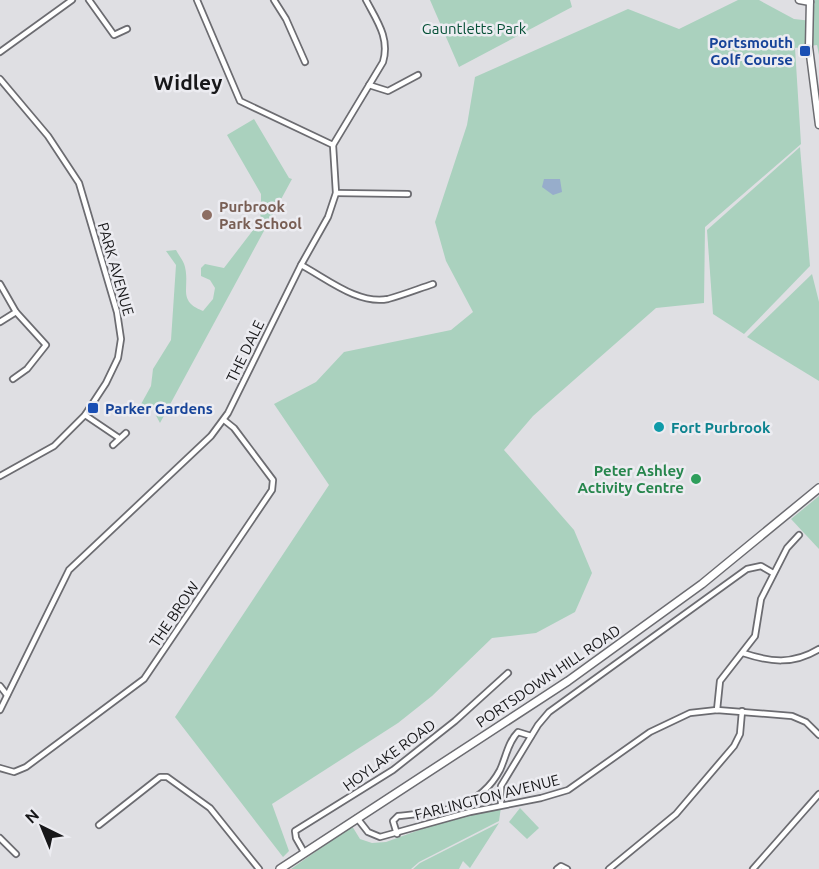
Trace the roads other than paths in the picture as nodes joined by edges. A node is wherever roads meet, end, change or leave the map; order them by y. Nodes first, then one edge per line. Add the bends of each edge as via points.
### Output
1 (72, 0) edge
2 (89, 0) edge
3 (197, 0) edge
4 (274, 0) edge
5 (366, 0) edge
6 (799, 0) edge
7 (810, 1) edge
8 (127, 29) dead end
9 (0, 52) edge
10 (305, 62) dead end
11 (417, 75) dead end
12 (0, 80) edge
13 (369, 85) junction
14 (819, 125) edge
15 (333, 145) junction
16 (336, 193) junction
17 (408, 194) dead end
18 (301, 264) junction
19 (0, 284) edge
20 (433, 284) dead end
21 (16, 312) junction
22 (0, 322) edge
23 (13, 380) dead end
24 (85, 415) junction
25 (224, 420) junction
26 (126, 433) dead end
27 (119, 438) junction
28 (113, 445) dead end
29 (0, 476) edge
30 (819, 488) edge
31 (800, 535) dead end
32 (773, 573) junction
33 (819, 649) edge
34 (743, 653) junction
35 (508, 673) dead end
36 (0, 686) edge
37 (7, 695) junction
38 (0, 710) edge
39 (717, 710) junction
40 (742, 711) junction
41 (819, 735) edge
42 (531, 736) junction
43 (0, 768) edge
44 (819, 794) edge
45 (501, 805) junction
46 (357, 818) junction
47 (99, 825) dead end
48 (397, 834) junction
49 (0, 838) edge
50 (304, 852) junction
51 (16, 854) dead end
52 (559, 868) edge
53 (259, 869) edge
54 (280, 869) edge
55 (567, 869) edge
56 (609, 869) edge
57 (753, 869) edge

1 - 9 street
2 - 8 street via 114,35
3 - 15 street via 240,101
4 - 10 street
5 - 13 street via 386,44 383,62
6 - 7 street
7 - 14 street via 809,47
11 - 13 street via 388,91
12 - 24 street, PARK AVENUE via 48,136 79,183 117,312 120,350 106,383
13 - 15 street
15 - 16 street, THE DALE
16 - 17 street
16 - 18 street, THE DALE via 328,217
18 - 20 street via 354,294 369,298 388,299
18 - 25 street, THE DALE
19 - 21 street
21 - 22 street
21 - 23 street via 46,345
24 - 27 street
24 - 29 street, PARK AVENUE via 54,446
25 - 37 street, THE DALE via 69,570
25 - 43 street, THE BROW via 273,480 272,490 144,679 26,767 14,772
26 - 27 street
27 - 28 street
30 - 46 main road, PORTSDOWN HILL ROAD via 702,584 568,681
31 - 32 street via 787,548
32 - 34 street via 761,598 755,636
32 - 42 street via 761,566 747,569 549,712
33 - 34 street via 804,658 783,662
34 - 39 street via 720,681
35 - 50 street, HOYLAKE ROAD via 393,770 296,831
36 - 37 street
37 - 38 street, THE DALE
39 - 40 street, FARLINGTON AVENUE
39 - 45 street, FARLINGTON AVENUE via 690,713 659,726 568,790
40 - 41 street, FARLINGTON AVENUE via 792,716 806,722
40 - 56 street via 738,739 727,754 664,826
42 - 45 street via 501,786
42 - 48 street via 519,732 513,737 497,774 482,792 432,815 398,816 393,821
44 - 57 street
45 - 48 street, FARLINGTON AVENUE
46 - 48 street, FARLINGTON AVENUE via 373,836
46 - 50 main road, PORTSDOWN HILL ROAD
47 - 53 street via 160,777 167,777 210,808
49 - 51 street
50 - 54 main road, PORTSDOWN HILL ROAD
52 - 55 street

